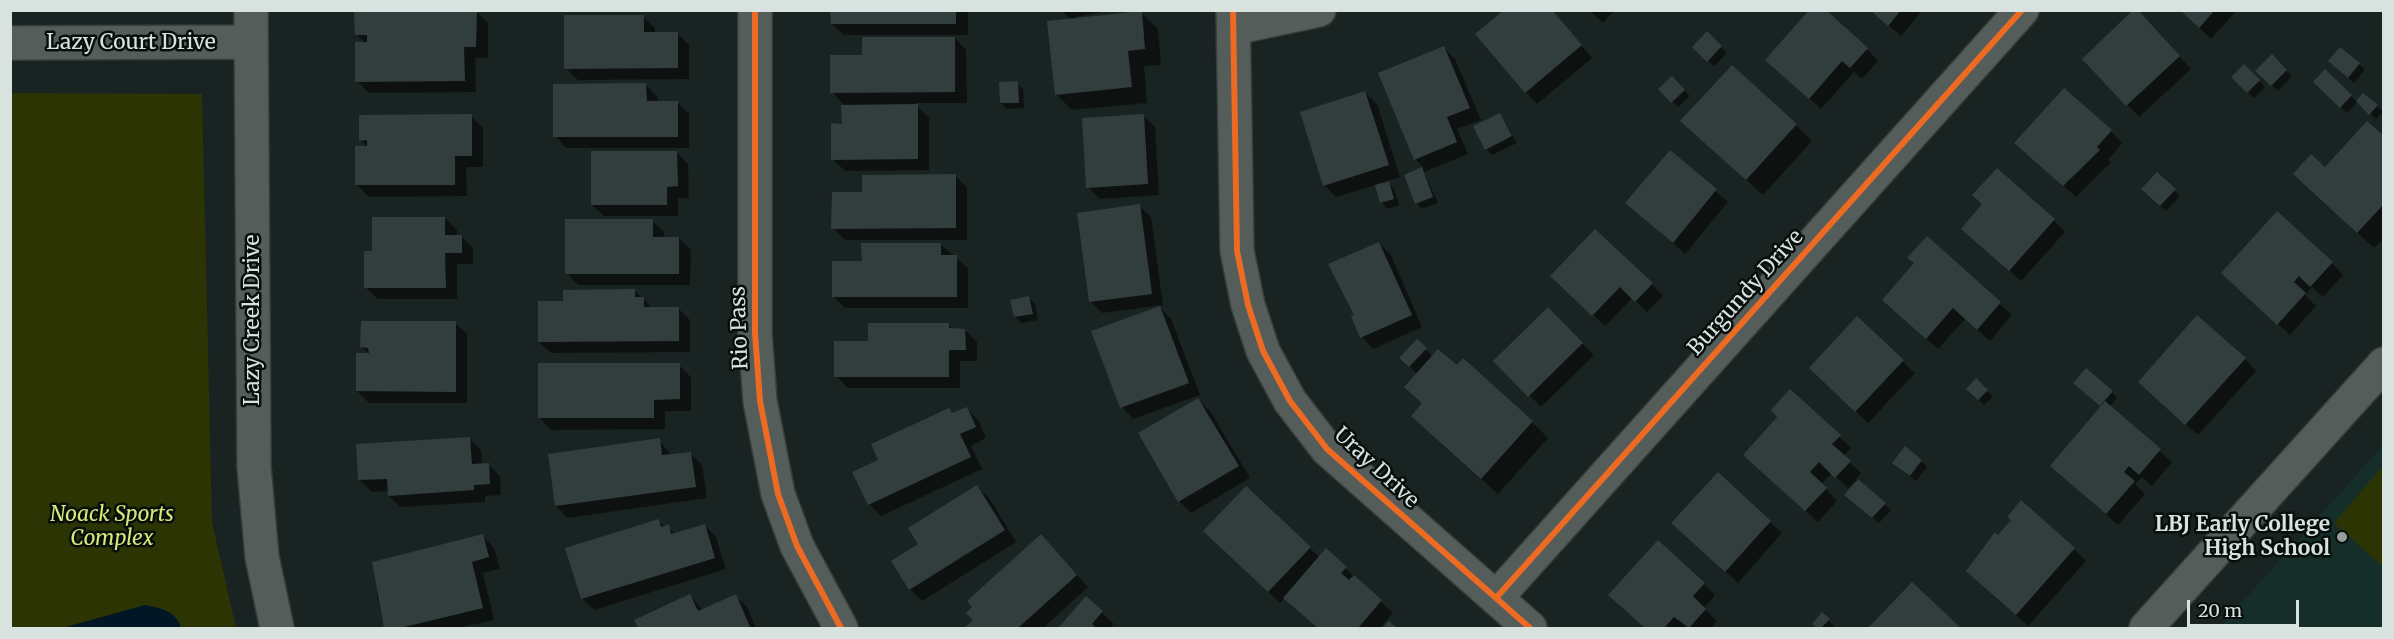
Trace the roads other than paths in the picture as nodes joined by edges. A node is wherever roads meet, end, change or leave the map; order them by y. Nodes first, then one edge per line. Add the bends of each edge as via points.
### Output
1 (755, 10) edge
2 (1319, 10) edge
3 (2022, 10) edge
4 (1233, 19) edge
5 (251, 26) edge
6 (10, 43) edge
7 (2384, 364) edge
8 (1496, 598) junction
9 (276, 628) edge
10 (841, 628) edge
11 (1530, 628) edge
12 (2146, 628) edge

1 - 10 street, Rio Pass via 755,333 760,401 778,494 797,546
2 - 4 street
3 - 8 street, Burgundy Drive
4 - 8 street, Uray Drive via 1238,250 1248,305 1263,351 1290,401 1327,449
5 - 6 street, Lazy Court Drive
5 - 9 street, Lazy Creek Drive via 254,467 262,557
7 - 12 street
8 - 11 street, Uray Drive

